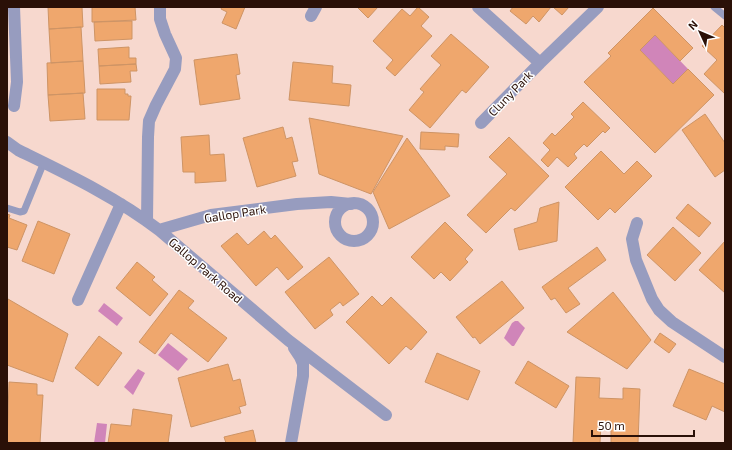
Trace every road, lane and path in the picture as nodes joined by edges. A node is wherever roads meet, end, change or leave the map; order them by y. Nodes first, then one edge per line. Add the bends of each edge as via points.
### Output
1 (14, 7) edge
2 (160, 7) edge
3 (478, 7) edge
4 (598, 7) edge
5 (714, 7) edge
6 (725, 16) edge
7 (540, 63) junction
8 (14, 106) dead end
9 (481, 123) dead end
10 (7, 142) edge
11 (12, 149) edge
12 (44, 162) junction
13 (121, 204) junction
14 (311, 204) junction
15 (350, 204) junction
16 (7, 208) edge
17 (147, 221) junction
18 (637, 223) dead end
19 (335, 226) junction
20 (159, 230) junction
21 (78, 300) dead end
22 (288, 340) junction
23 (725, 357) edge
24 (386, 415) dead end
25 (291, 443) edge

1 - 8 street via 17,82
2 - 17 street via 160,19 176,58 175,69 149,122
3 - 7 street, Cluny Park
4 - 7 street, Cluny Park
5 - 6 lane
7 - 9 street, Cluny Park
10 - 11 street, Gallop Park Road
11 - 12 street, Gallop Park Road
12 - 13 street, Gallop Park Road
12 - 16 lane via 24,211
13 - 17 street, Gallop Park Road
13 - 21 street
14 - 15 street, Gallop Park
14 - 19 street, Gallop Park via 324,208
14 - 20 street, Gallop Park via 211,215
15 - 19 street via 338,212
15 - 19 street, Gallop Park via 363,206 368,210 373,224 371,231 359,240 350,241 342,237
17 - 20 street, Gallop Park Road
18 - 23 street via 632,239 636,260 659,310 672,322
20 - 22 street, Gallop Park Road
22 - 24 street, Gallop Park Road
22 - 25 street, Gallop Park Road via 300,357 303,376

